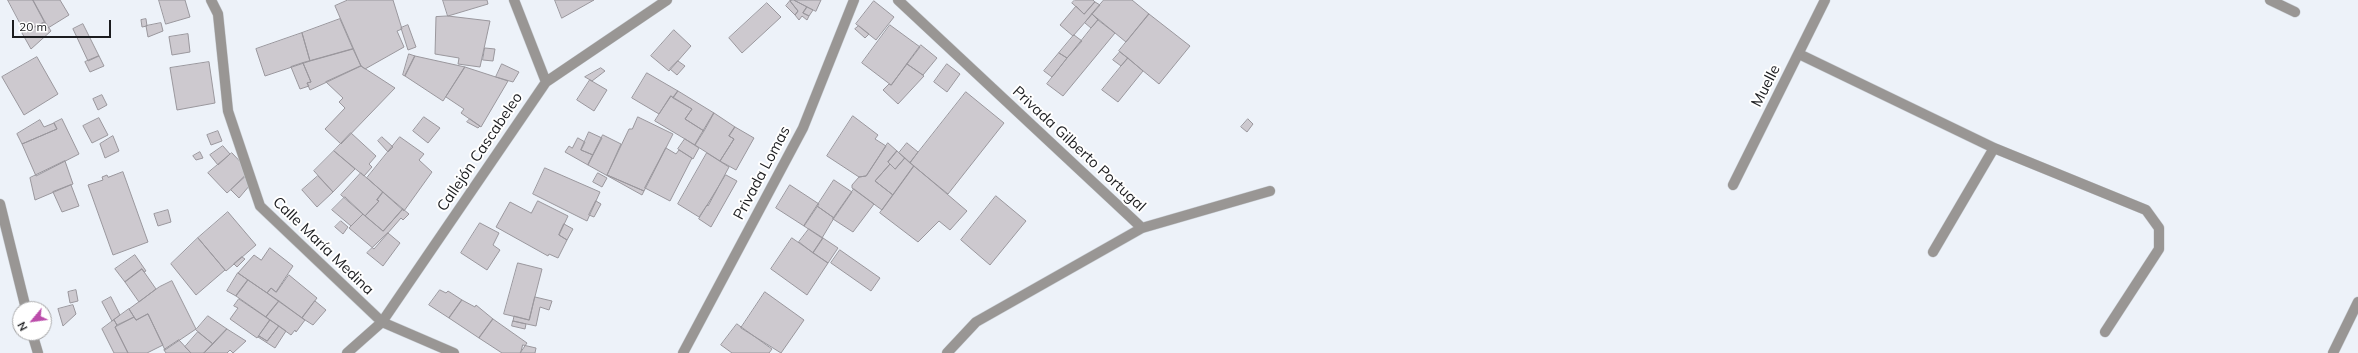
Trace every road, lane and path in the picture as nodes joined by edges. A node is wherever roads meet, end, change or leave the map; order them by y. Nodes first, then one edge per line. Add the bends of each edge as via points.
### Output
1 (211, 0) edge
2 (514, 0) edge
3 (667, 0) edge
4 (854, 0) edge
5 (898, 0) edge
6 (1824, 0) edge
7 (2270, 0) edge
8 (2295, 12) dead end
9 (1799, 54) junction
10 (546, 82) junction
11 (1994, 148) junction
12 (1734, 185) dead end
13 (1270, 191) dead end
14 (0, 204) edge
15 (1142, 228) junction
16 (1933, 252) dead end
17 (24, 301) edge
18 (2358, 302) edge
19 (382, 322) junction
20 (2106, 332) dead end
21 (34, 341) edge
22 (38, 353) edge
23 (347, 353) edge
24 (454, 353) edge
25 (683, 353) edge
26 (947, 353) edge
27 (2333, 353) edge

1 - 19 street, Calle María Medina via 218,14 228,111 260,206
2 - 10 street
3 - 10 street, Callejón Cascabeleo
4 - 25 street, Privada Lomas via 803,128
5 - 15 street, Privada Gilberto Portugal
6 - 9 street, Muelle
7 - 8 street
9 - 11 street
9 - 12 street, Muelle
10 - 19 street, Callejón Cascabeleo
11 - 16 street
11 - 20 street via 2146,210 2159,228 2159,249
13 - 15 street, Privada Gilberto Portugal
14 - 17 street
15 - 26 street via 976,322
18 - 27 street
19 - 23 street, Callejón Cascabeleo
19 - 24 street
21 - 22 street

